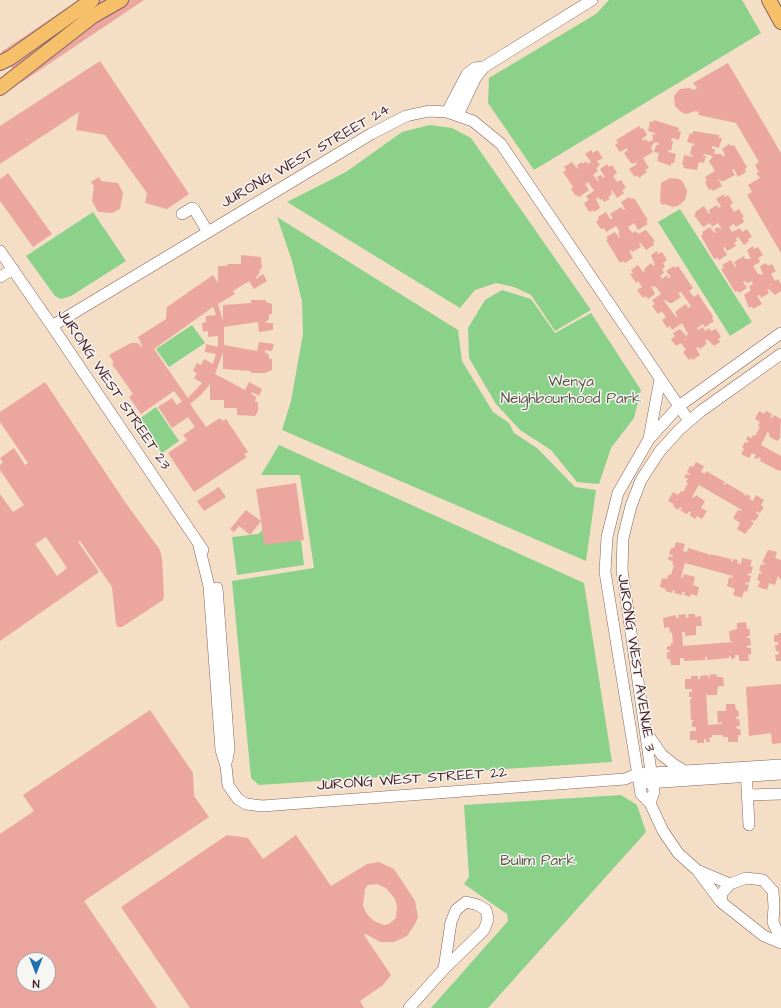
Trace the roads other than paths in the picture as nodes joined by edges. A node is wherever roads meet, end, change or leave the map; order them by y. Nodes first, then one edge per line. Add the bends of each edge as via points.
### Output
1 (92, 0) edge
2 (121, 0) edge
3 (592, 0) edge
4 (769, 0) edge
5 (781, 22) edge
6 (0, 63) edge
7 (0, 88) edge
8 (452, 113) junction
9 (182, 214) dead end
10 (208, 232) junction
11 (1, 250) edge
12 (13, 269) junction
13 (0, 277) edge
14 (52, 326) junction
15 (781, 333) edge
16 (781, 354) edge
17 (660, 379) junction
18 (679, 406) junction
19 (689, 421) junction
20 (648, 440) junction
21 (647, 733) junction
22 (226, 766) joint
23 (781, 766) edge
24 (688, 772) junction
25 (746, 772) junction
26 (781, 774) edge
27 (652, 778) junction
28 (638, 779) junction
29 (781, 794) edge
30 (749, 795) junction
31 (650, 803) junction
32 (749, 824) dead end
33 (696, 870) junction
34 (730, 884) junction
35 (721, 902) junction
36 (781, 942) edge
37 (444, 969) junction
38 (409, 1008) edge

1 - 6 main road
2 - 7 main road via 93,16
3 - 8 street via 484,67 475,68 464,77
4 - 5 main road
8 - 10 street, JURONG WEST STREET 24 via 428,111 406,116 371,134
8 - 17 street, JURONG WEST STREET 24 via 473,121 501,144
9 - 10 street via 194,209
10 - 14 street, JURONG WEST STREET 24
11 - 12 street, JURONG WEST STREET 23
12 - 13 street
12 - 14 street, JURONG WEST STREET 23
14 - 22 street, JURONG WEST STREET 23 via 208,556 217,583 229,749
15 - 18 street, JURONG WEST AVENUE 3
16 - 19 street, JURONG WEST AVENUE 3
17 - 18 street, JURONG WEST STREET 24
17 - 20 street
18 - 19 street, JURONG WEST STREET 24
18 - 20 street, JURONG WEST AVENUE 3
19 - 21 street, JURONG WEST AVENUE 3 via 660,451 641,480 623,538 622,570 625,599
20 - 28 street, JURONG WEST AVENUE 3 via 618,493 607,537 605,572
21 - 24 street via 662,755
21 - 27 street, JURONG WEST AVENUE 3
22 - 28 street, JURONG WEST STREET 22 via 228,785 238,799 246,804 262,806
23 - 25 street
24 - 25 street
24 - 27 street
25 - 26 street
25 - 27 street
25 - 30 street
27 - 28 street, JURONG WEST STREET 22
27 - 31 street, JURONG WEST AVENUE 3 via 654,792
28 - 31 street, JURONG WEST AVENUE 3 via 640,794
29 - 30 street
30 - 32 street
31 - 33 street, JURONG WEST AVENUE 3 via 663,831 678,853
33 - 34 street
33 - 35 street
34 - 35 street via 722,893
34 - 36 street via 746,878 763,880 773,891 773,922
35 - 36 street via 764,936
37 - 37 street via 451,922 456,910 466,902 478,905 486,910 488,919 484,930
37 - 38 street

